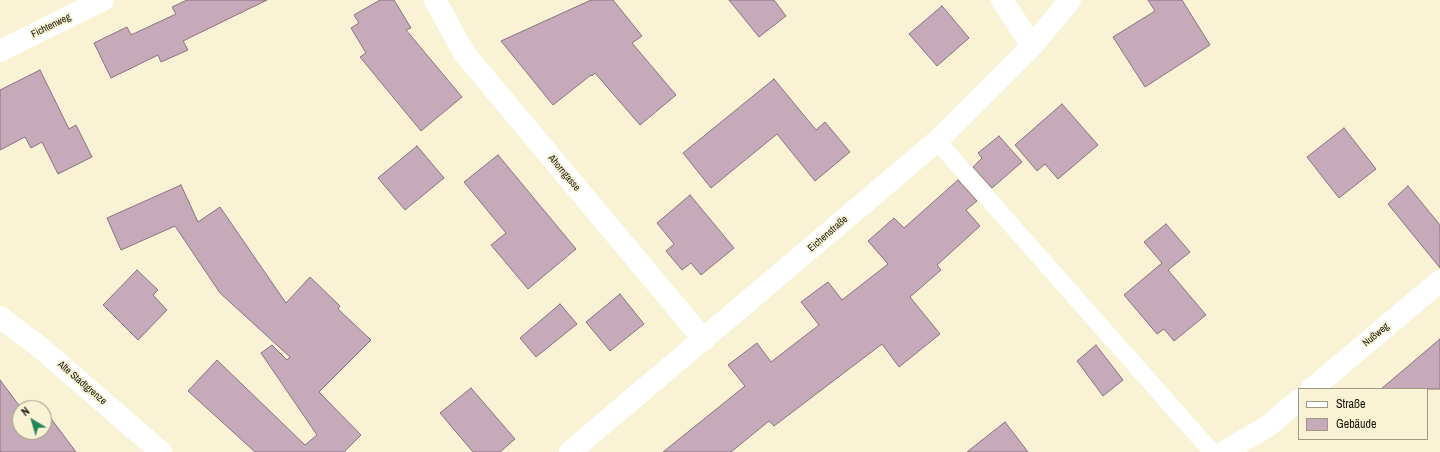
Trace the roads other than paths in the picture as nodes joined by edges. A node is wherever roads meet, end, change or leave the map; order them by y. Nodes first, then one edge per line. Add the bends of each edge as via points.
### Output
1 (103, 0) edge
2 (435, 0) edge
3 (1002, 0) edge
4 (1070, 0) edge
5 (1032, 46) junction
6 (0, 51) edge
7 (937, 141) junction
8 (1440, 281) edge
9 (0, 317) edge
10 (704, 340) junction
11 (1313, 388) edge
12 (1298, 401) edge
13 (161, 452) edge
14 (570, 452) edge
15 (1212, 452) edge
16 (1224, 452) edge

1 - 6 street, Fichtenweg
2 - 10 street, Ahorngasse via 464,53
3 - 5 street
4 - 5 street, Eichenstraße
5 - 7 street, Eichenstraße
7 - 10 street, Eichenstraße
7 - 15 lane
8 - 11 street, Nußweg
9 - 13 street, Alte Stadtgrenze via 42,349
10 - 14 street, Eichenstraße
12 - 16 street via 1268,426

